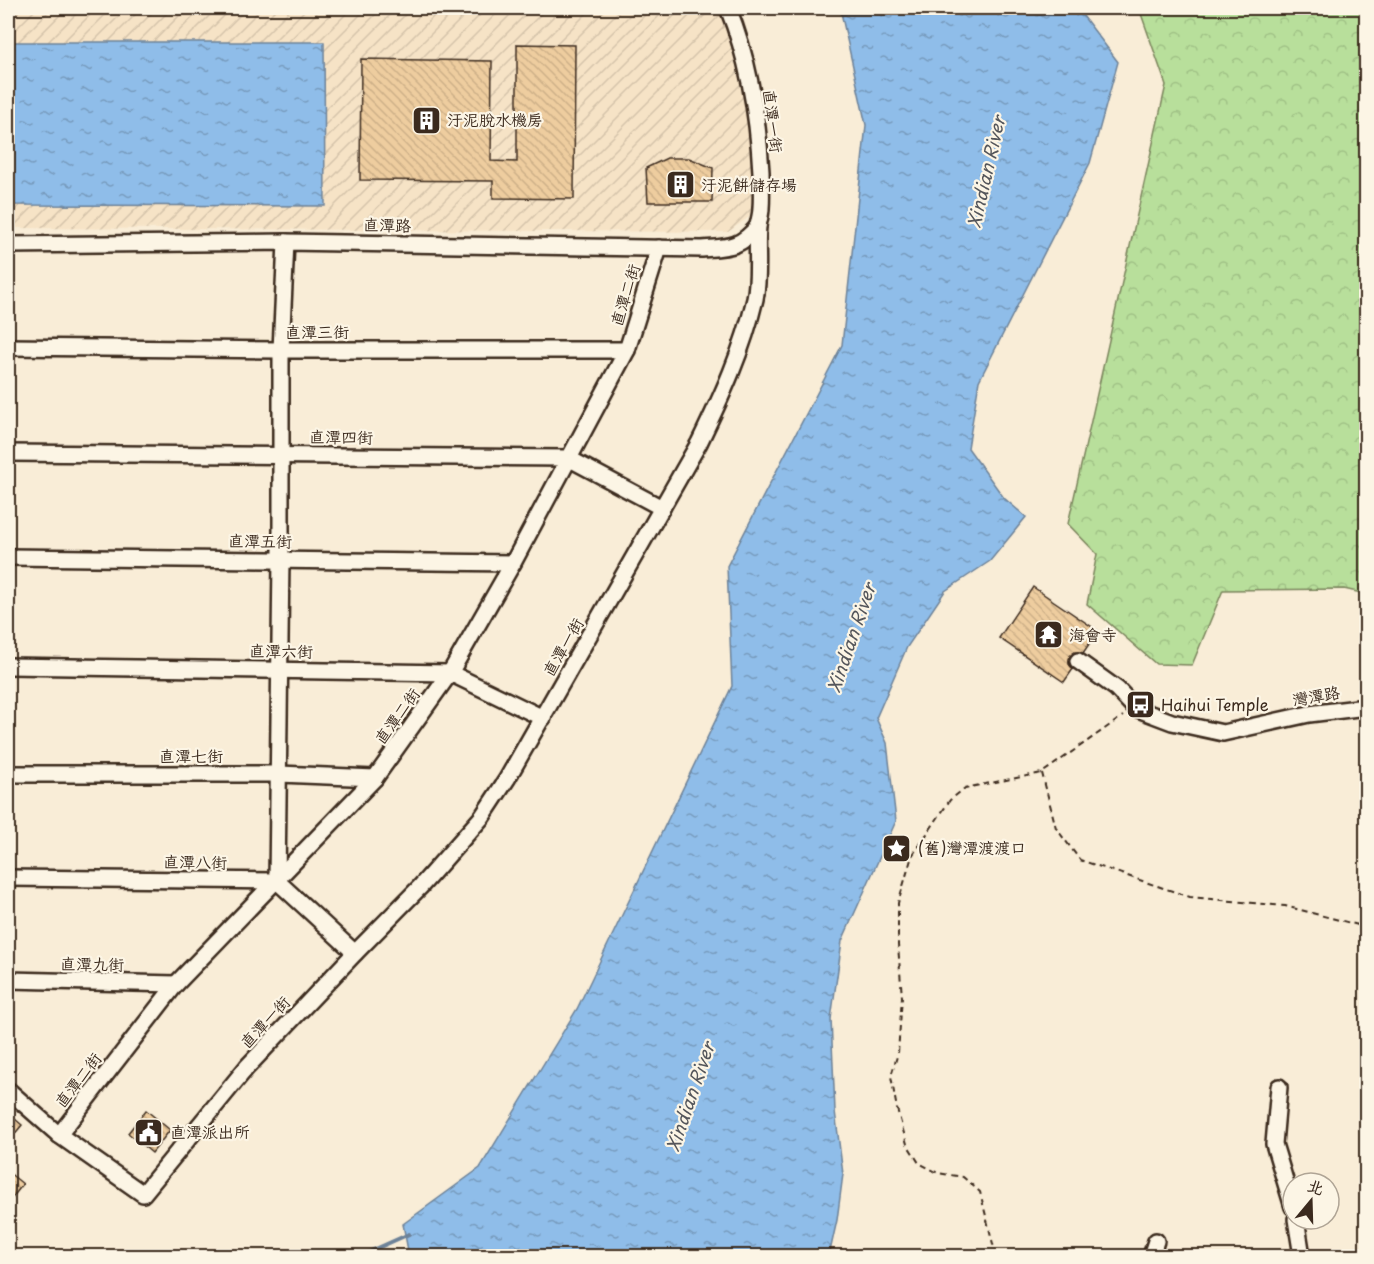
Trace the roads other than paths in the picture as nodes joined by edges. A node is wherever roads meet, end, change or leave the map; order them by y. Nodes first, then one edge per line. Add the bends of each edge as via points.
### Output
1 (728, 8) edge
2 (758, 226) junction
3 (286, 242) junction
4 (8, 245) edge
5 (659, 248) junction
6 (8, 347) edge
7 (281, 350) junction
8 (627, 350) junction
9 (8, 453) edge
10 (282, 454) junction
11 (568, 458) junction
12 (662, 508) junction
13 (8, 557) edge
14 (281, 559) junction
15 (513, 563) junction
16 (1078, 661) dead end
17 (8, 666) edge
18 (280, 669) junction
19 (450, 673) junction
20 (1366, 708) edge
21 (543, 718) junction
22 (8, 774) edge
23 (279, 774) junction
24 (375, 778) junction
25 (8, 878) edge
26 (277, 881) junction
27 (355, 953) junction
28 (8, 980) edge
29 (176, 984) junction
30 (1280, 1086) dead end
31 (8, 1090) edge
32 (58, 1135) junction
33 (1282, 1171) edge
34 (1298, 1231) edge
35 (1156, 1241) dead end
36 (1150, 1257) edge
37 (1302, 1257) edge

1 - 2 street, 直潭一街 via 756,109 761,192
2 - 5 street, 直潭路 via 747,239 732,247
2 - 12 street, 直潭一街 via 755,297 738,358 724,393
3 - 4 street, 直潭路
3 - 5 street, 直潭路
3 - 7 street
5 - 8 street, 直潭二街
6 - 7 street, 直潭三街
7 - 8 street, 直潭三街
7 - 10 street
8 - 11 street, 直潭二街
9 - 10 street, 直潭四街
10 - 11 street, 直潭四街
10 - 14 street
11 - 12 street, 直潭四街
11 - 15 street, 直潭二街
12 - 21 street, 直潭一街
13 - 14 street, 直潭五街
14 - 15 street, 直潭五街
14 - 18 street
15 - 19 street, 直潭二街
16 - 20 street, 灣潭路 via 1117,689 1135,708 1172,722 1223,733 1309,714
17 - 18 street, 直潭六街
18 - 19 street, 直潭六街
18 - 23 street
19 - 21 street, 直潭六街
19 - 24 street, 直潭二街
21 - 27 street, 直潭一街 via 482,817
22 - 23 street, 直潭七街
23 - 24 street, 直潭七街
23 - 26 street
24 - 26 street, 直潭二街
25 - 26 street, 直潭八街
26 - 27 street
26 - 29 street, 直潭二街
27 - 32 street, 直潭一街 via 247,1067 142,1194
28 - 29 street, 直潭九街
29 - 32 street, 直潭二街
30 - 33 street via 1274,1144
31 - 32 street
34 - 37 street
35 - 36 street

